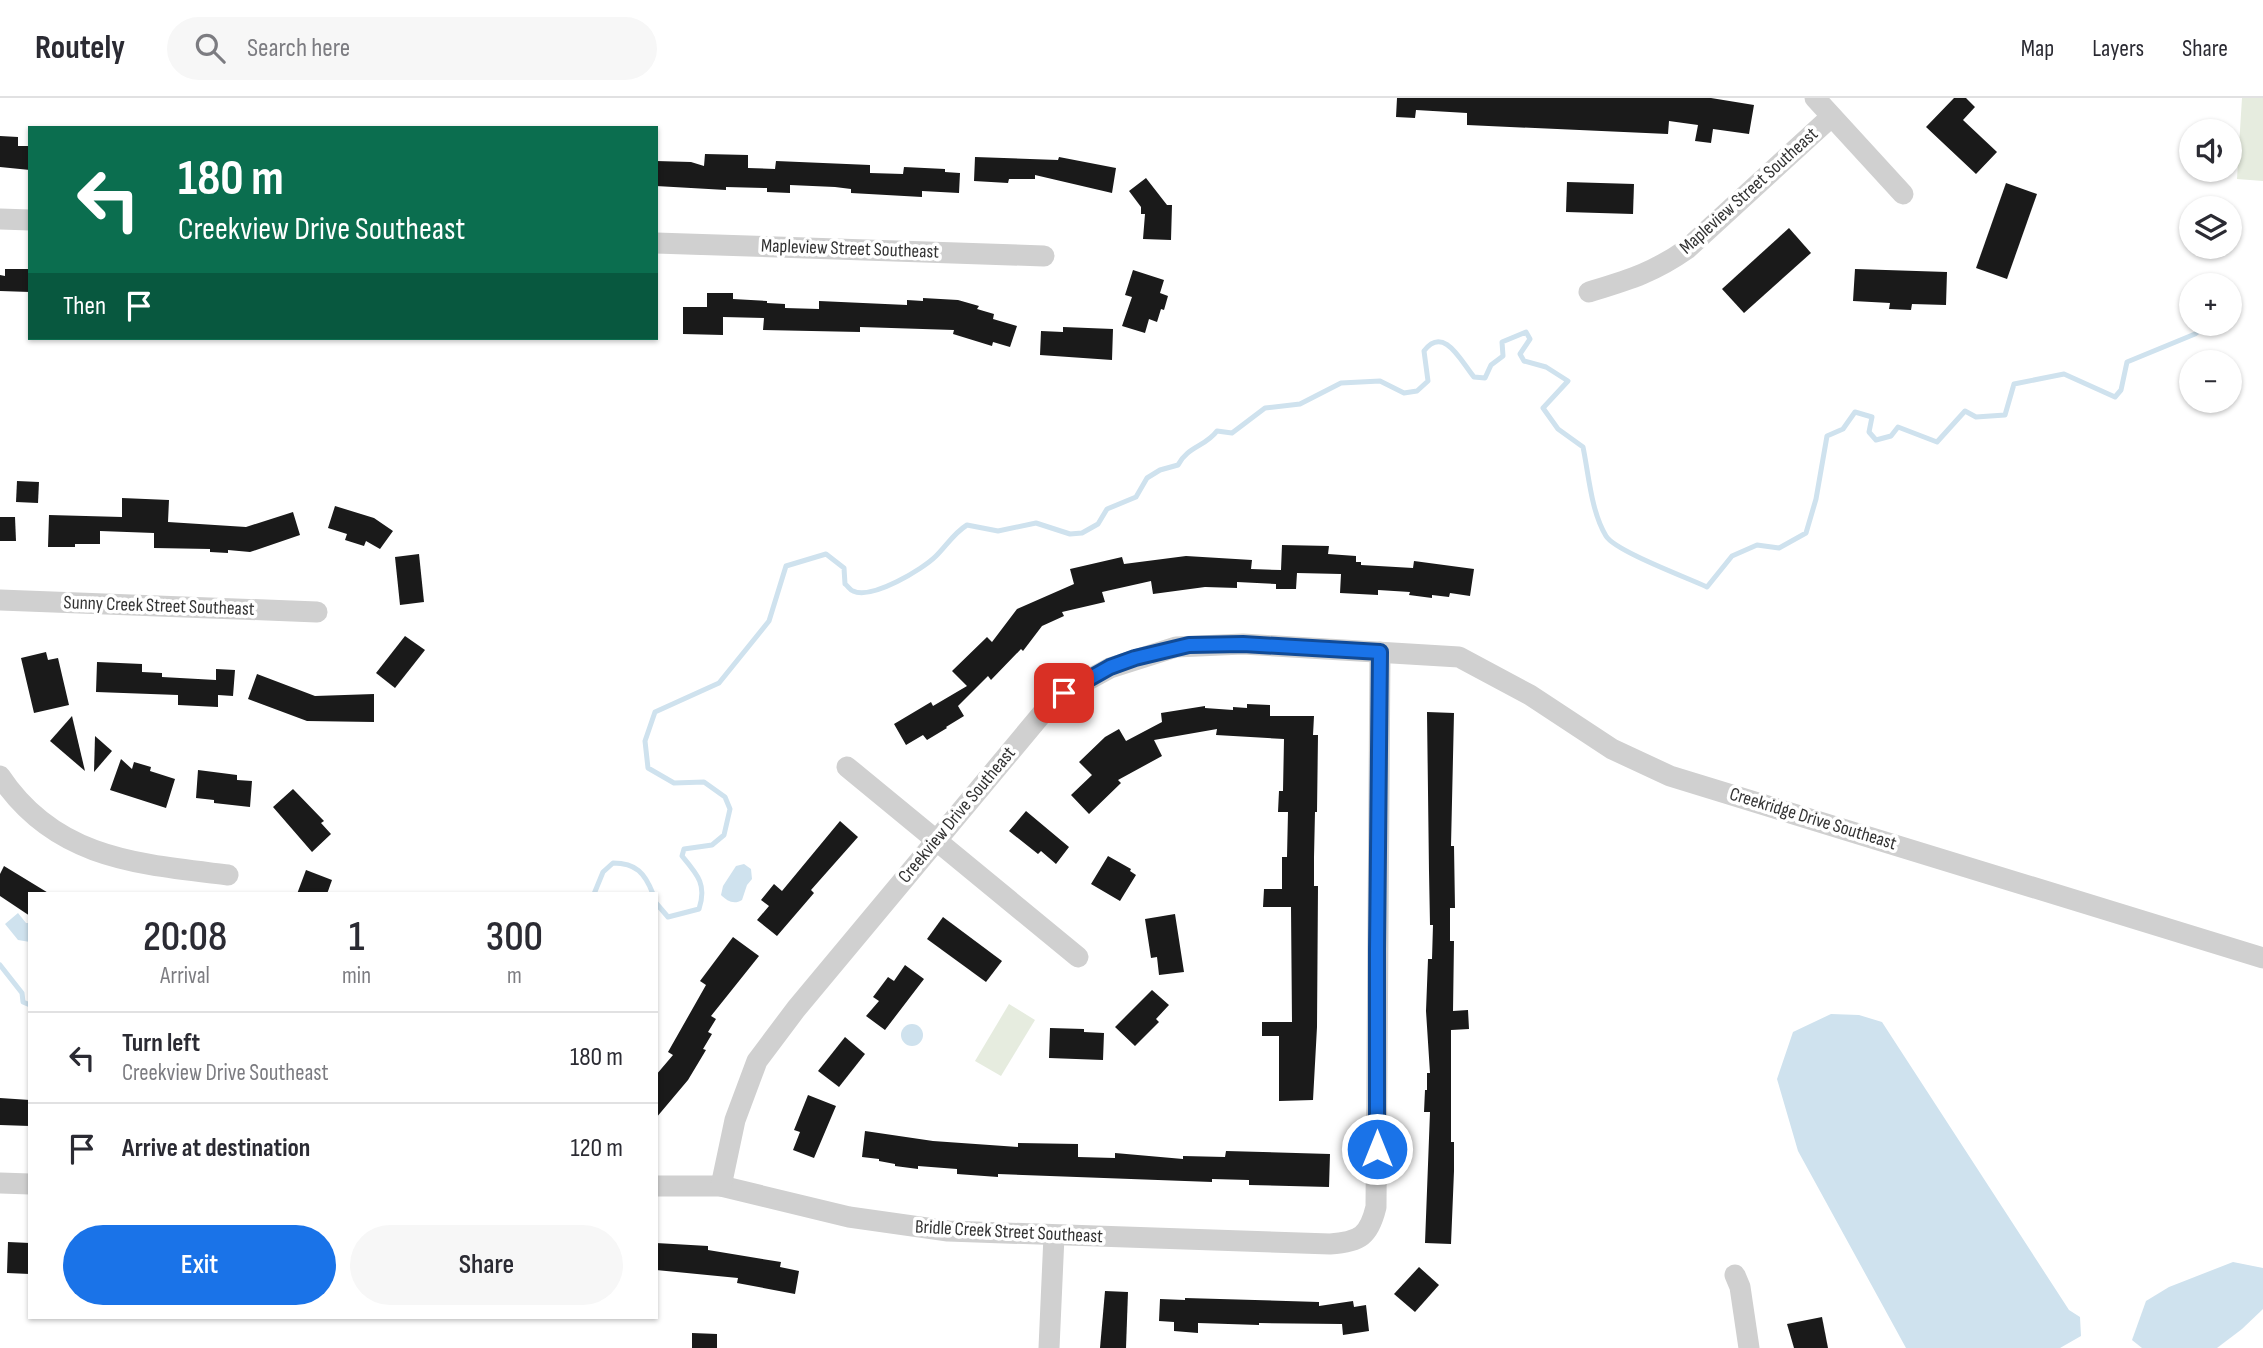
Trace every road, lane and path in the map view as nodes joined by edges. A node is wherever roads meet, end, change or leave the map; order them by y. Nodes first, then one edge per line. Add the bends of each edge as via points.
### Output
1 (1815, 98) edge
2 (1831, 117) junction
3 (1903, 194) dead end
4 (0, 219) edge
5 (28, 220) edge
6 (658, 243) edge
7 (1044, 256) dead end
8 (1588, 292) dead end
9 (0, 600) edge
10 (317, 612) dead end
11 (1380, 652) junction
12 (847, 767) dead end
13 (0, 776) edge
14 (937, 839) junction
15 (228, 875) dead end
16 (1078, 957) dead end
17 (2263, 958) edge
18 (0, 1183) edge
19 (28, 1184) edge
20 (658, 1186) edge
21 (721, 1186) junction
22 (1054, 1236) junction
23 (1735, 1275) dead end
24 (1048, 1348) edge
25 (1749, 1348) edge

1 - 2 street
2 - 3 street
2 - 8 street, Mapleview Street Southeast via 1664,266
4 - 5 street
6 - 7 street, Mapleview Street Southeast
9 - 10 street, Sunny Creek Street Southeast
11 - 14 street, Creekview Drive Southeast via 1194,645 1110,667 1064,693 1046,709
11 - 17 street, Creekridge Drive Southeast via 1459,657 1530,695 1612,749 1670,776
11 - 22 street, Bridle Creek Street Southeast via 1376,1207 1372,1224 1359,1239 1330,1244
12 - 14 street
13 - 15 street via 27,808 78,845 106,856
14 - 16 street
14 - 21 street, Creekview Drive Southeast via 757,1061 735,1120
18 - 19 street
20 - 21 street, Bridle Creek Street Southeast
21 - 22 street, Bridle Creek Street Southeast via 900,1226
22 - 24 street
23 - 25 street

